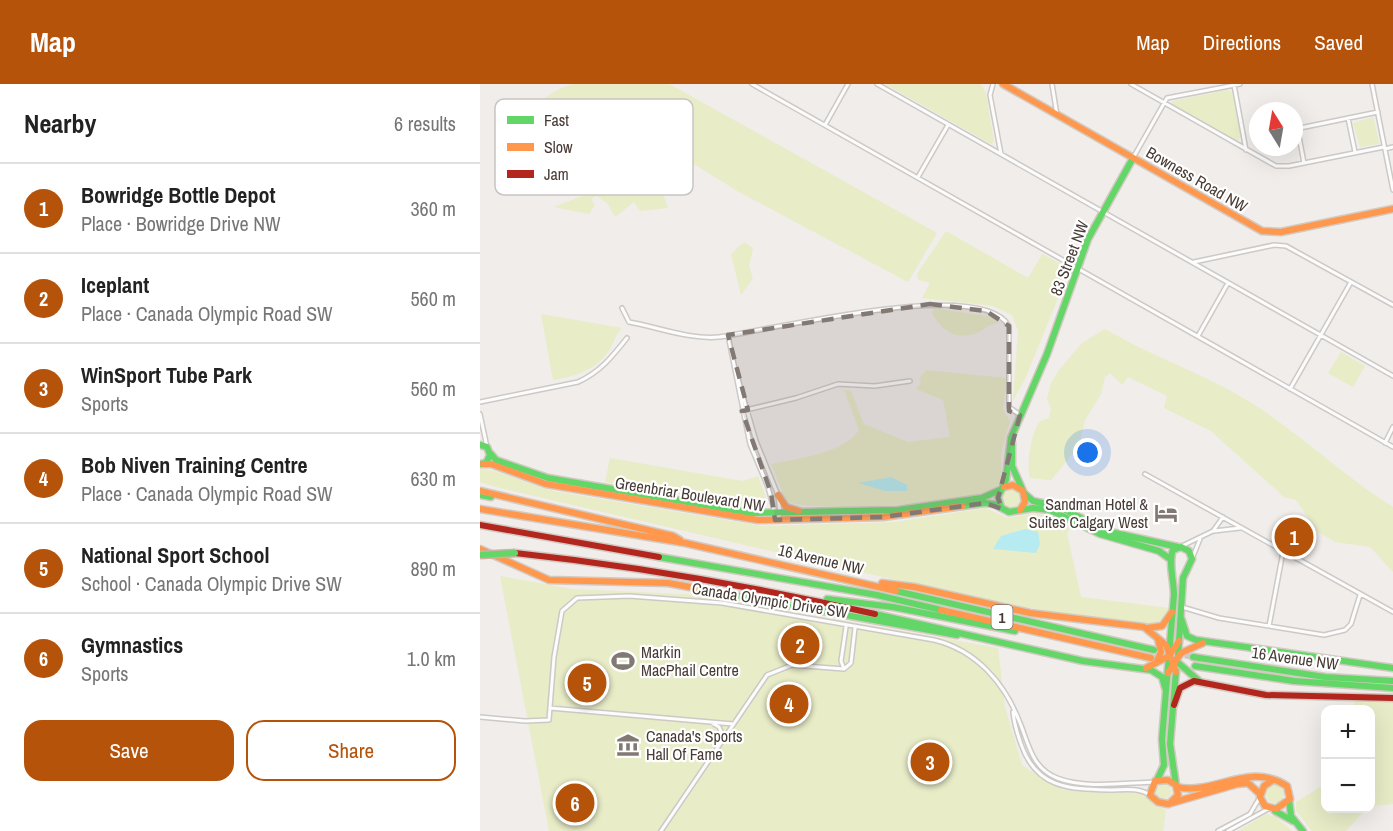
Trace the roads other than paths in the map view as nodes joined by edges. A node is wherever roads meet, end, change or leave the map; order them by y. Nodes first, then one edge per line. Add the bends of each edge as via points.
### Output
1 (752, 84) edge
2 (848, 84) edge
3 (877, 84) edge
4 (993, 84) edge
5 (1003, 84) edge
6 (1052, 84) edge
7 (1131, 84) edge
8 (1240, 84) edge
9 (1372, 84) edge
10 (1234, 85) edge
11 (1163, 102) junction
12 (1378, 112) junction
13 (1058, 115) junction
14 (1348, 118) junction
15 (825, 125) junction
16 (948, 125) junction
17 (1393, 147) edge
18 (1385, 148) junction
19 (1246, 150) junction
20 (1355, 152) junction
21 (1001, 153) junction
22 (1133, 158) junction
23 (1304, 163) junction
24 (918, 177) junction
25 (1393, 190) edge
26 (1393, 209) edge
27 (1102, 212) junction
28 (1192, 262) junction
29 (1078, 268) junction
30 (1352, 282) junction
31 (1228, 283) junction
32 (1393, 305) edge
33 (622, 308) dead end
34 (728, 335) junction
35 (1197, 336) junction
36 (1321, 336) junction
37 (627, 338) dead end
38 (735, 370) junction
39 (1393, 375) edge
40 (910, 381) dead end
41 (1290, 389) junction
42 (480, 402) edge
43 (748, 410) junction
44 (742, 411) junction
45 (480, 414) edge
46 (1020, 416) junction
47 (1393, 427) edge
48 (1014, 430) junction
49 (1385, 443) junction
50 (480, 445) edge
51 (1393, 447) edge
52 (489, 451) junction
53 (482, 464) edge
54 (1145, 474) dead end
55 (1002, 488) junction
56 (1023, 492) junction
57 (480, 493) edge
58 (778, 495) junction
59 (480, 509) edge
60 (1002, 509) junction
61 (1017, 511) junction
62 (807, 513) junction
63 (777, 516) junction
64 (1223, 517) junction
65 (480, 525) edge
66 (1243, 528) junction
67 (1212, 531) junction
68 (1200, 539) junction
69 (685, 543) junction
70 (1179, 547) junction
71 (480, 549) edge
72 (1283, 552) junction
73 (480, 555) edge
74 (1171, 561) junction
75 (1191, 562) junction
76 (851, 579) junction
77 (1360, 595) junction
78 (805, 598) junction
79 (1182, 607) junction
80 (1172, 612) junction
81 (1393, 612) edge
82 (1181, 618) junction
83 (846, 626) junction
84 (1269, 626) junction
85 (1144, 627) junction
86 (855, 628) junction
87 (1154, 633) junction
88 (1054, 637) junction
89 (1216, 642) junction
90 (1032, 647) junction
91 (1154, 650) dead end
92 (1173, 656) junction
93 (1193, 657) tunnel mouth
94 (1151, 658) dead end
95 (1195, 666) tunnel mouth
96 (1151, 667) junction
97 (1393, 668) edge
98 (844, 669) junction
99 (1143, 669) junction
100 (1393, 681) edge
101 (1202, 683) junction
102 (1393, 688) edge
103 (1166, 691) junction
104 (1393, 698) edge
105 (1174, 705) junction
106 (550, 708) junction
107 (1013, 711) junction
108 (480, 717) edge
109 (710, 722) junction
110 (733, 724) junction
111 (724, 740) junction
112 (1273, 780) junction
113 (1156, 781) junction
114 (1177, 786) junction
115 (1150, 795) junction
116 (1260, 796) junction
117 (1289, 800) junction
118 (1170, 804) junction
119 (1271, 809) junction
120 (1294, 822) junction
121 (661, 831) edge
122 (1218, 831) edge
123 (1228, 831) edge
124 (1303, 831) edge

1 - 15 street
2 - 15 street
3 - 16 street
4 - 21 street via 990,95
5 - 13 main road, Bowness Road NW
6 - 13 street
7 - 11 street
8 - 10 street
9 - 12 street
10 - 11 street
10 - 19 street
11 - 19 street
11 - 22 street, 83 Street NW
12 - 14 street
12 - 18 street
13 - 22 main road, Bowness Road NW
14 - 20 street
14 - 23 street via 1300,128
15 - 24 street
16 - 21 street
16 - 24 street
17 - 18 street
18 - 20 street
18 - 25 street
19 - 23 street via 1276,166
20 - 23 street
21 - 27 street
22 - 26 main road, Bowness Road NW via 1268,232
22 - 27 main road, 83 Street NW
24 - 29 street
27 - 28 street
27 - 29 main road, 83 Street NW
28 - 30 street via 1286,246
28 - 31 street
29 - 35 street
29 - 46 main road, 83 Street NW
30 - 32 street
30 - 36 street
31 - 35 street
31 - 36 street
33 - 34 street via 629,322 701,335
34 - 38 street
34 - 46 street via 886,308 930,304 986,311 1001,317 1009,326 1009,407
35 - 41 street
36 - 39 street
36 - 41 street
37 - 42 street via 600,370 578,382
38 - 43 street
38 - 44 street
40 - 43 street via 875,386 838,384
41 - 49 street
43 - 44 street
43 - 58 street
44 - 63 street
45 - 52 street
46 - 48 main road, 83 Street NW
47 - 49 street
48 - 55 main road, 83 Street NW
48 - 56 main road, 83 Street NW via 1012,466
49 - 51 street
50 - 52 main road, Greenbriar Boulevard NW
52 - 53 main road via 488,460
52 - 63 main road, Greenbriar Boulevard NW via 496,460 548,478
53 - 63 main road, Greenbriar Boulevard NW via 546,484 733,517
54 - 64 street
55 - 56 main road via 1013,485
55 - 60 main road via 998,500
55 - 62 main road, Greenbriar Boulevard NW via 985,498 943,504 871,512
56 - 61 main road via 1024,505
56 - 70 main road via 1033,501 1060,507 1106,531 1146,543
57 - 69 main road via 673,536
58 - 62 main road via 786,507
58 - 63 street
59 - 69 main road, 16 Avenue NW / 1
60 - 61 main road
60 - 63 main road, Greenbriar Boulevard NW via 985,503 883,517
61 - 74 main road via 1050,510 1100,534 1159,551
62 - 63 main road, Greenbriar Boulevard NW
64 - 66 street
64 - 67 street
65 - 88 main road, 16 Avenue NW / 1 via 866,593
66 - 67 street
66 - 72 street
67 - 68 street
68 - 70 street
68 - 75 street
69 - 76 main road, 16 Avenue NW / 1
70 - 74 main road via 1172,552
70 - 75 main road via 1189,550
71 - 90 main road via 535,576 556,581 668,583
72 - 77 street
72 - 84 street
73 - 78 main road, bridge via 515,553 591,561
74 - 75 main road via 1180,569
74 - 80 main road
75 - 79 main road via 1183,578
76 - 85 main road via 914,587 1030,613
76 - 91 main road, 16 Avenue NW / 1
77 - 81 street
77 - 84 street via 1351,624 1335,634
78 - 88 main road via 893,607
78 - 90 main road
79 - 82 main road
79 - 84 street
80 - 85 main road via 1162,626
80 - 92 main road
82 - 89 main road via 1189,638
82 - 92 main road
83 - 86 street, Canada Olympic Drive SW
83 - 98 street via 841,661
83 - 106 street, Canada Olympic Drive SW via 722,603 629,596 577,597 562,611
85 - 87 main road
86 - 98 street via 851,663
86 - 107 street, Canada Olympic Drive SW via 934,640 960,649 992,675
87 - 92 main road
87 - 96 main road via 1161,652
88 - 94 main road, 16 Avenue NW / 1
89 - 92 main road via 1197,644
89 - 97 main road
90 - 99 main road via 1096,664
92 - 96 main road
92 - 101 main road
92 - 103 main road
92 - 105 main road
93 - 100 main road, 16 Avenue NW via 1325,677
95 - 102 main road, 16 Avenue NW via 1294,681
96 - 99 main road
98 - 110 street via 792,665 773,671
99 - 103 main road via 1159,673
101 - 104 main road via 1264,695
101 - 105 main road via 1191,681 1182,686
103 - 113 main road via 1164,765
105 - 114 main road via 1170,744
106 - 108 street via 549,720
106 - 109 street
107 - 113 street, Canada Olympic Drive SW via 1031,756 1054,777 1099,783
107 - 115 street, Canada Olympic Drive SW via 1013,722 1028,760 1049,781 1069,788 1136,789
109 - 110 street
109 - 111 street via 719,727
110 - 111 street
111 - 121 street
112 - 114 main road via 1228,778 1193,791
112 - 116 main road via 1264,786
112 - 117 main road via 1287,786
113 - 114 main road via 1168,780
113 - 115 main road
114 - 118 main road via 1177,798
115 - 118 main road via 1158,804
116 - 118 main road via 1248,783 1234,783
116 - 119 main road
116 - 122 street via 1250,814
117 - 119 main road via 1281,808
117 - 120 main road
119 - 120 main road
119 - 123 street via 1260,811
120 - 124 main road

